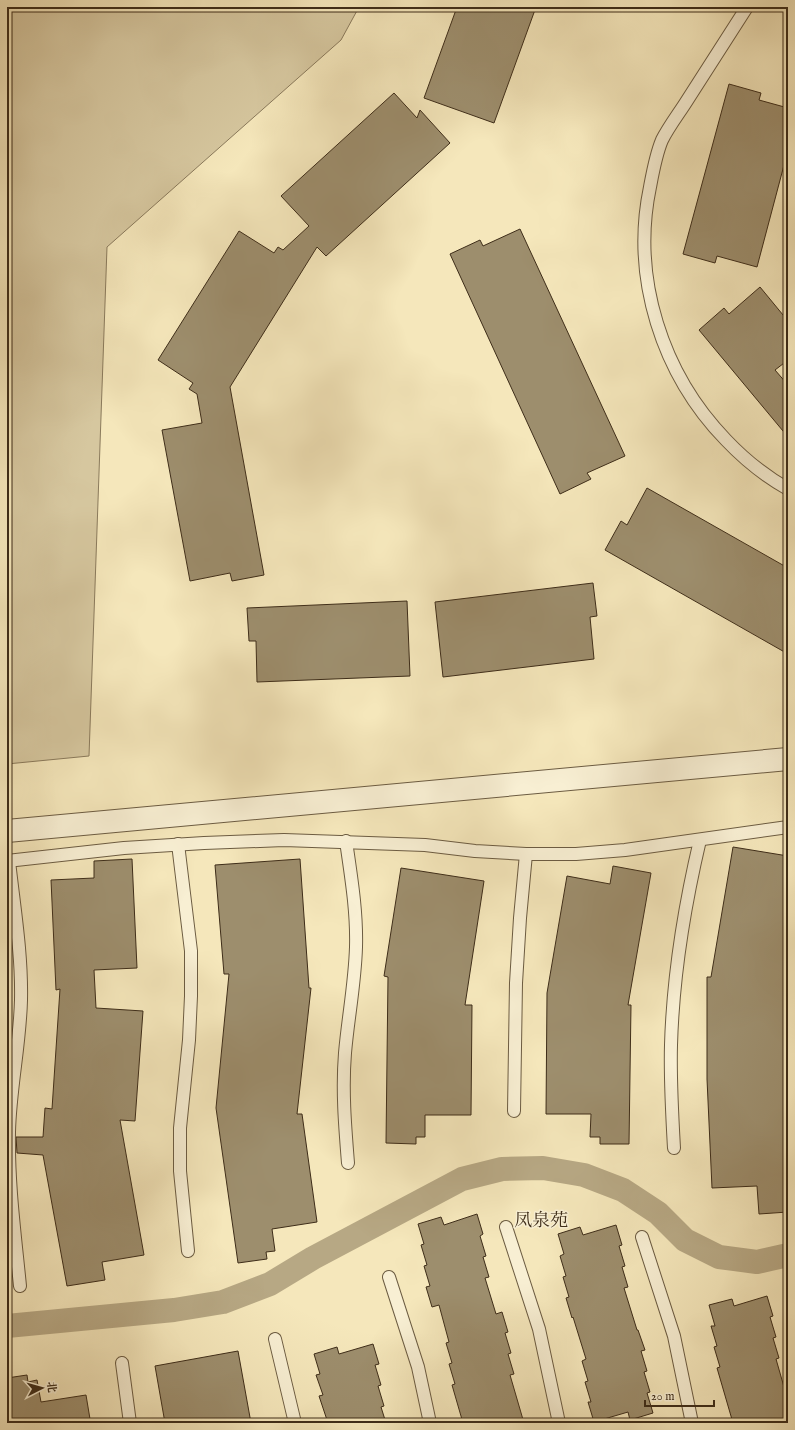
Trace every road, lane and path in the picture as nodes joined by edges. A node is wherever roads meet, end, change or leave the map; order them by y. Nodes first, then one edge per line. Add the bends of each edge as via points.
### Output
1 (747, 7) edge
2 (788, 488) edge
3 (788, 759) edge
4 (788, 827) edge
5 (7, 831) edge
6 (700, 840) junction
7 (346, 841) junction
8 (178, 844) junction
9 (526, 854) junction
10 (8, 861) edge
11 (514, 1111) dead end
12 (674, 1148) dead end
13 (348, 1163) dead end
14 (506, 1228) dead end
15 (642, 1237) dead end
16 (188, 1251) dead end
17 (389, 1277) dead end
18 (20, 1286) dead end
19 (275, 1339) dead end
20 (122, 1363) dead end
21 (130, 1423) edge
22 (295, 1423) edge
23 (430, 1423) edge
24 (559, 1423) edge
25 (692, 1423) edge

1 - 2 lane via 662,140 647,199 645,261 649,292 666,351 696,404 735,450 758,469
3 - 5 street
4 - 6 lane
6 - 9 lane via 576,854
6 - 12 lane via 688,890 674,993 671,1089
7 - 8 lane via 284,840
7 - 9 lane
7 - 13 lane via 354,894 356,947 345,1054 343,1108
8 - 10 lane
8 - 16 lane via 191,951 189,1033 180,1128 180,1171
9 - 11 lane via 516,983
10 - 18 lane via 20,955 21,1000 9,1132 9,1175
14 - 24 lane via 539,1329
15 - 25 lane via 674,1336
17 - 23 lane via 418,1367
19 - 22 lane
20 - 21 lane

